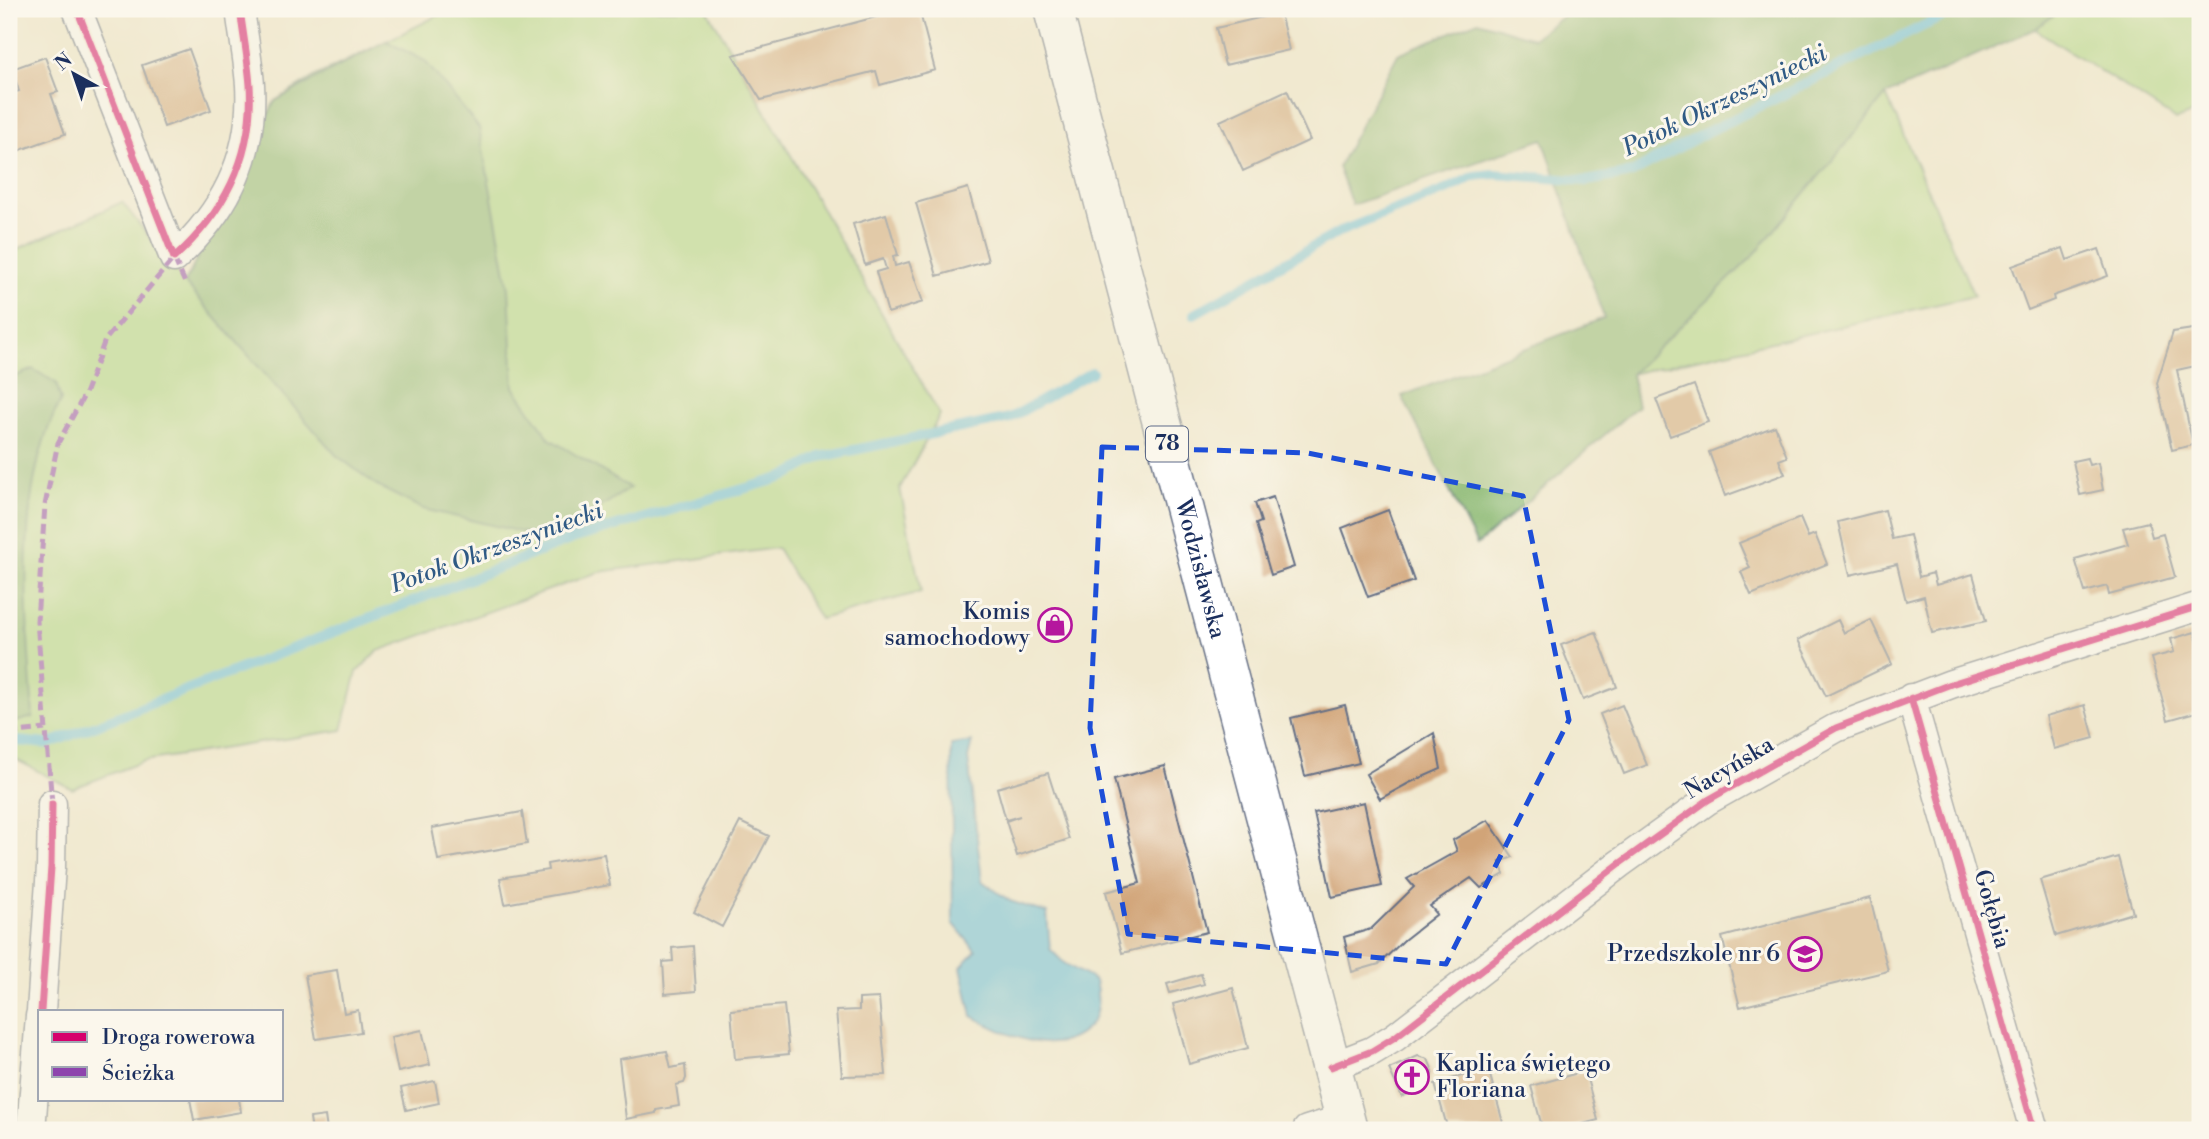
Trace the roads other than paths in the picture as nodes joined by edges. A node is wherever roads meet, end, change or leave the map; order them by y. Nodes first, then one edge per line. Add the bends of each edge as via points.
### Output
1 (77, 9) edge
2 (240, 9) edge
3 (1053, 9) edge
4 (2200, 606) edge
5 (1911, 698) junction
6 (52, 804) dead end
7 (40, 1010) edge
8 (38, 1039) edge
9 (1331, 1067) junction
10 (1346, 1124) edge
11 (31, 1130) edge
12 (1307, 1130) edge
13 (2034, 1130) edge

1 - 2 street via 174,258 217,212 245,145 250,86
3 - 9 main road, Wodzisławska / 78
4 - 5 street, Nacyńska
5 - 9 street, Nacyńska via 1836,728 1708,800 1395,1037
5 - 13 street, Gołębia
6 - 7 street
8 - 11 street
9 - 10 main road, Wodzisławska / 78
10 - 12 street

